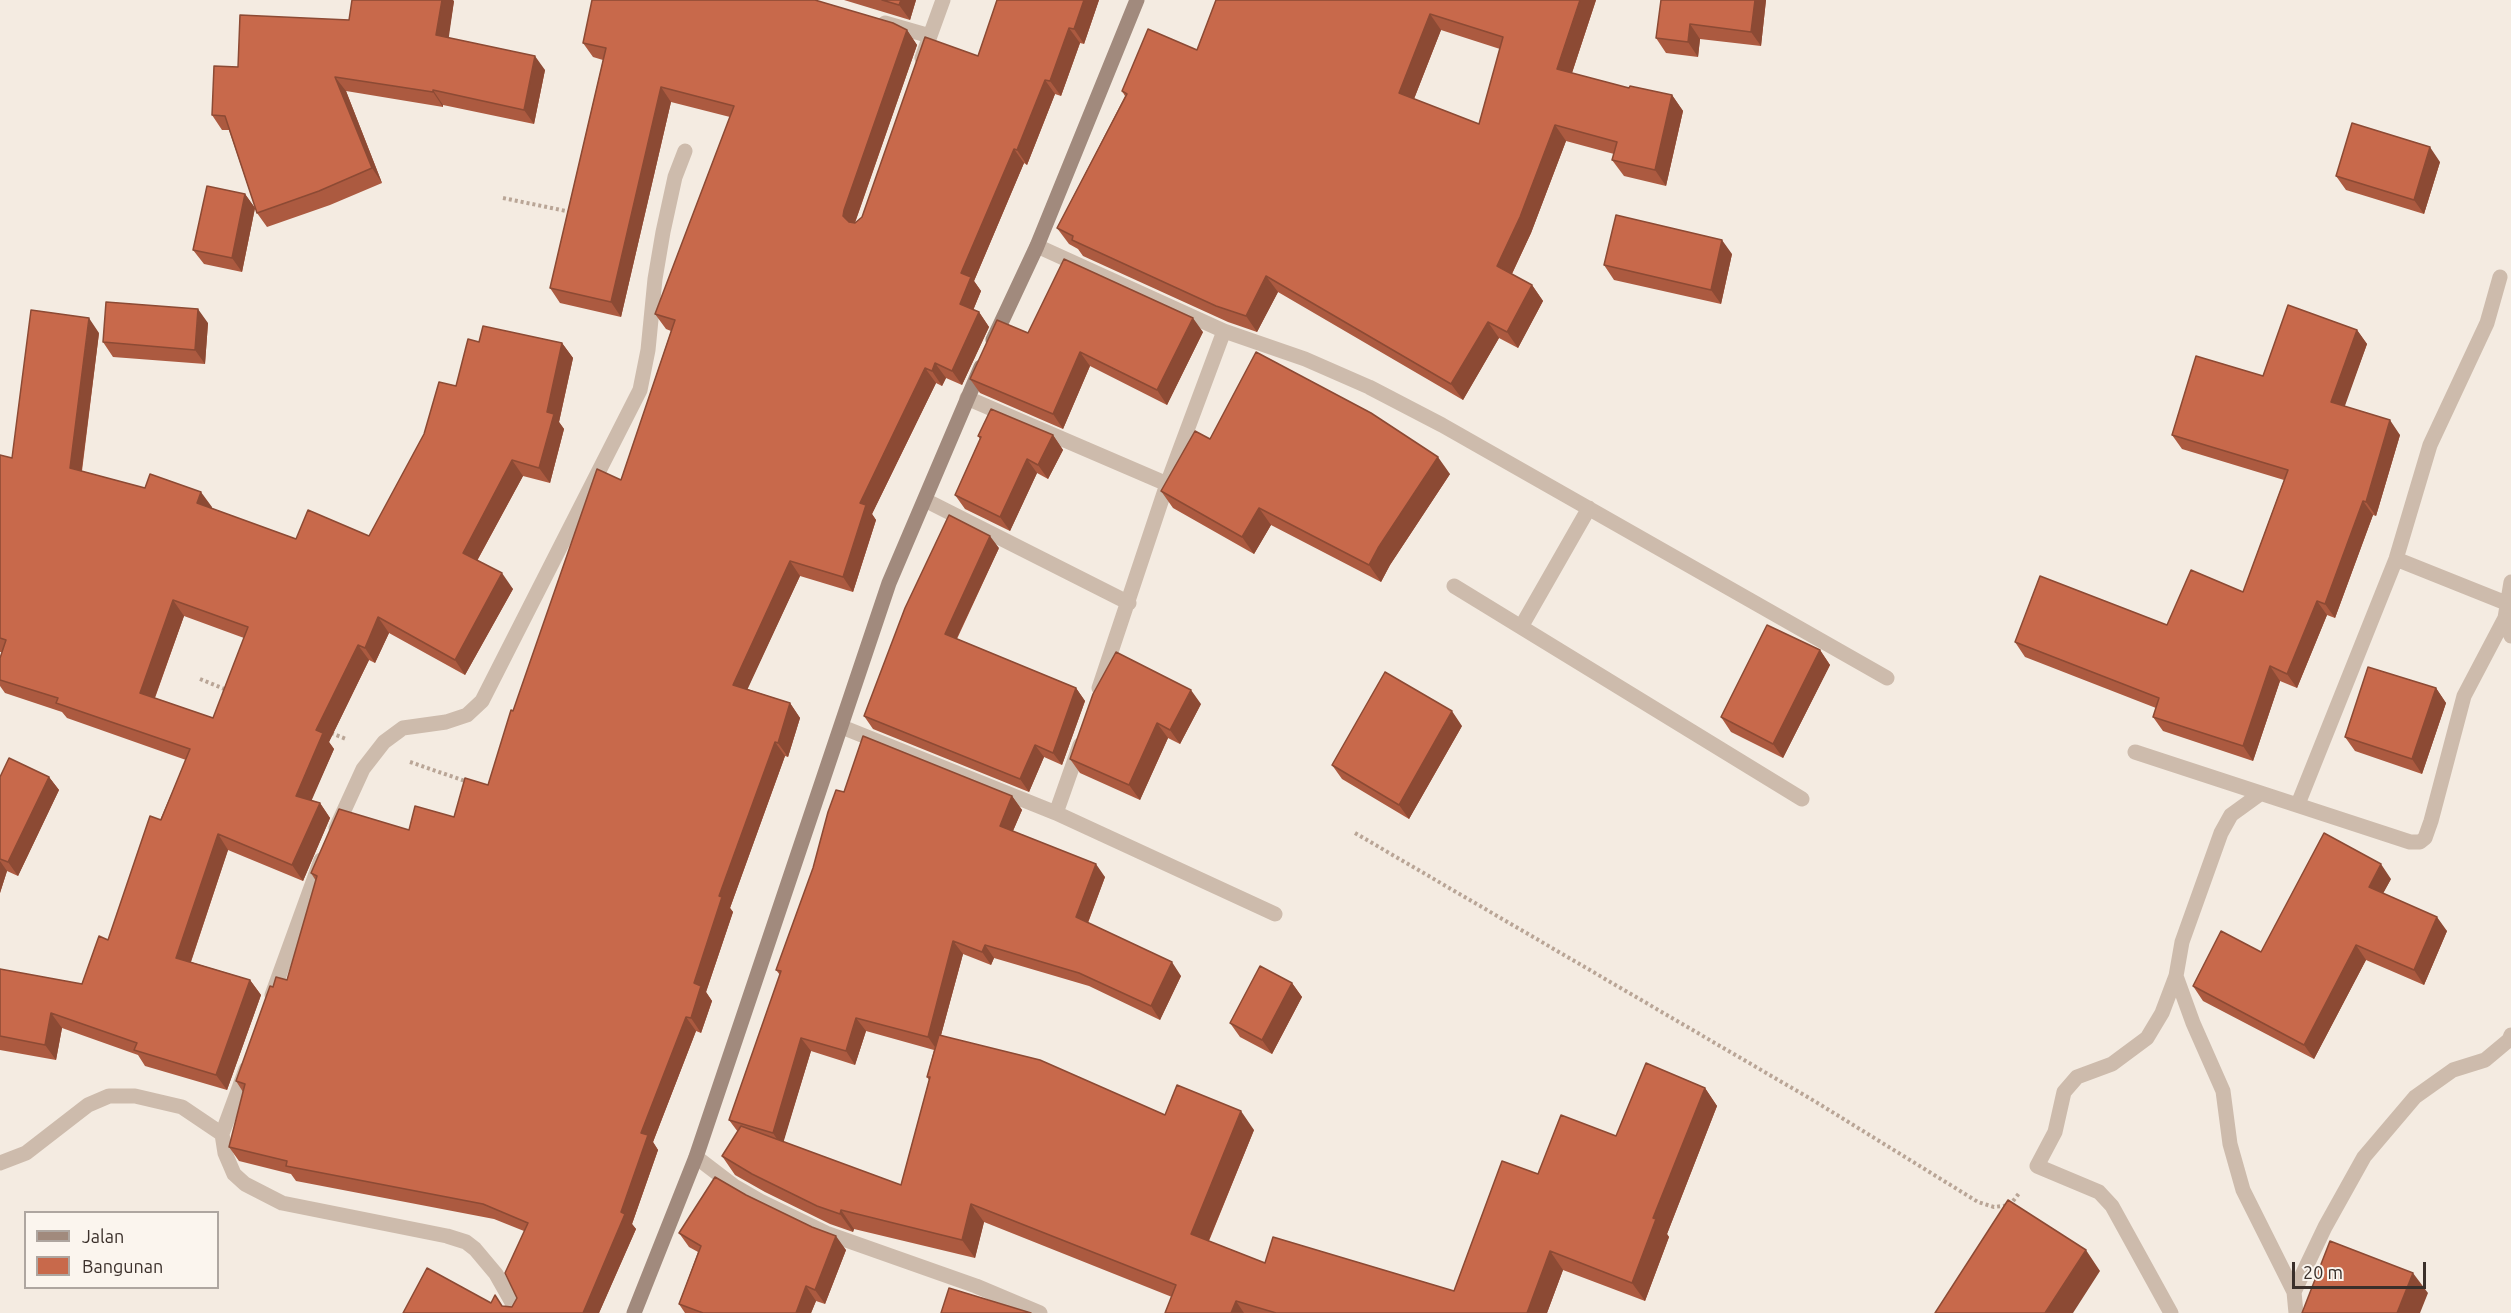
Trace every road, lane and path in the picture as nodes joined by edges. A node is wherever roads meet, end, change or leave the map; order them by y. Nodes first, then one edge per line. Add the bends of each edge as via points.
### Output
1 (943, 0) edge
2 (1137, 0) edge
3 (865, 17) edge
4 (930, 36) junction
5 (918, 70) edge
6 (685, 151) dead end
7 (503, 198) dead end
8 (572, 212) edge
9 (1037, 246) junction
10 (2500, 277) dead end
11 (1224, 331) junction
12 (967, 398) junction
13 (1167, 484) junction
14 (925, 500) junction
15 (1588, 508) junction
16 (2396, 559) junction
17 (2511, 582) edge
18 (1454, 586) dead end
19 (1129, 603) junction
20 (2506, 610) junction
21 (1521, 627) junction
22 (2511, 636) edge
23 (1887, 678) dead end
24 (1094, 702) edge
25 (842, 727) junction
26 (1083, 735) edge
27 (2135, 752) dead end
28 (2260, 794) junction
29 (1802, 799) dead end
30 (2298, 804) junction
31 (1056, 813) junction
32 (1355, 833) dead end
33 (1275, 914) dead end
34 (2176, 976) junction
35 (265, 1014) edge
36 (2511, 1035) edge
37 (250, 1058) edge
38 (222, 1134) junction
39 (696, 1157) junction
40 (0, 1163) edge
41 (2037, 1166) junction
42 (2294, 1292) junction
43 (518, 1313) edge
44 (634, 1313) edge
45 (1040, 1313) edge
46 (2172, 1313) edge
47 (2296, 1313) edge

1 - 4 street
2 - 9 street
3 - 4 street
4 - 5 street
6 - 35 street via 663,232 640,390 482,701 467,715 403,728 384,742 363,768 307,895
7 - 8 path
9 - 11 street
9 - 12 street
10 - 16 street via 2487,322 2430,445
11 - 13 street
11 - 15 street via 1305,359 1369,387
12 - 13 street
12 - 14 street
13 - 19 street
14 - 19 street
14 - 25 street via 890,583
15 - 21 street
15 - 23 street
16 - 20 street
16 - 30 street
17 - 20 street
18 - 21 street
19 - 24 street
20 - 22 street
20 - 30 street via 2464,696 2425,838 2410,842
21 - 29 street
25 - 31 street
25 - 39 street
26 - 31 street
27 - 28 street
28 - 30 street
28 - 34 street via 2231,815 2221,834 2182,942
31 - 33 street
32 - 41 path via 1816,1102 1978,1202 1994,1207 2010,1205
34 - 41 street via 2147,1038 2112,1064 2077,1077 2064,1092 2055,1132
34 - 42 street via 2223,1091 2230,1144 2243,1190
36 - 42 street via 2485,1060 2453,1070 2415,1096 2364,1157
37 - 38 street
38 - 40 street via 182,1107 135,1096 109,1096 88,1105 26,1153
38 - 43 street via 234,1174 264,1196 466,1242 496,1274
39 - 44 street
39 - 45 street via 760,1202 826,1233
41 - 46 street via 2099,1192 2112,1206
42 - 47 street

